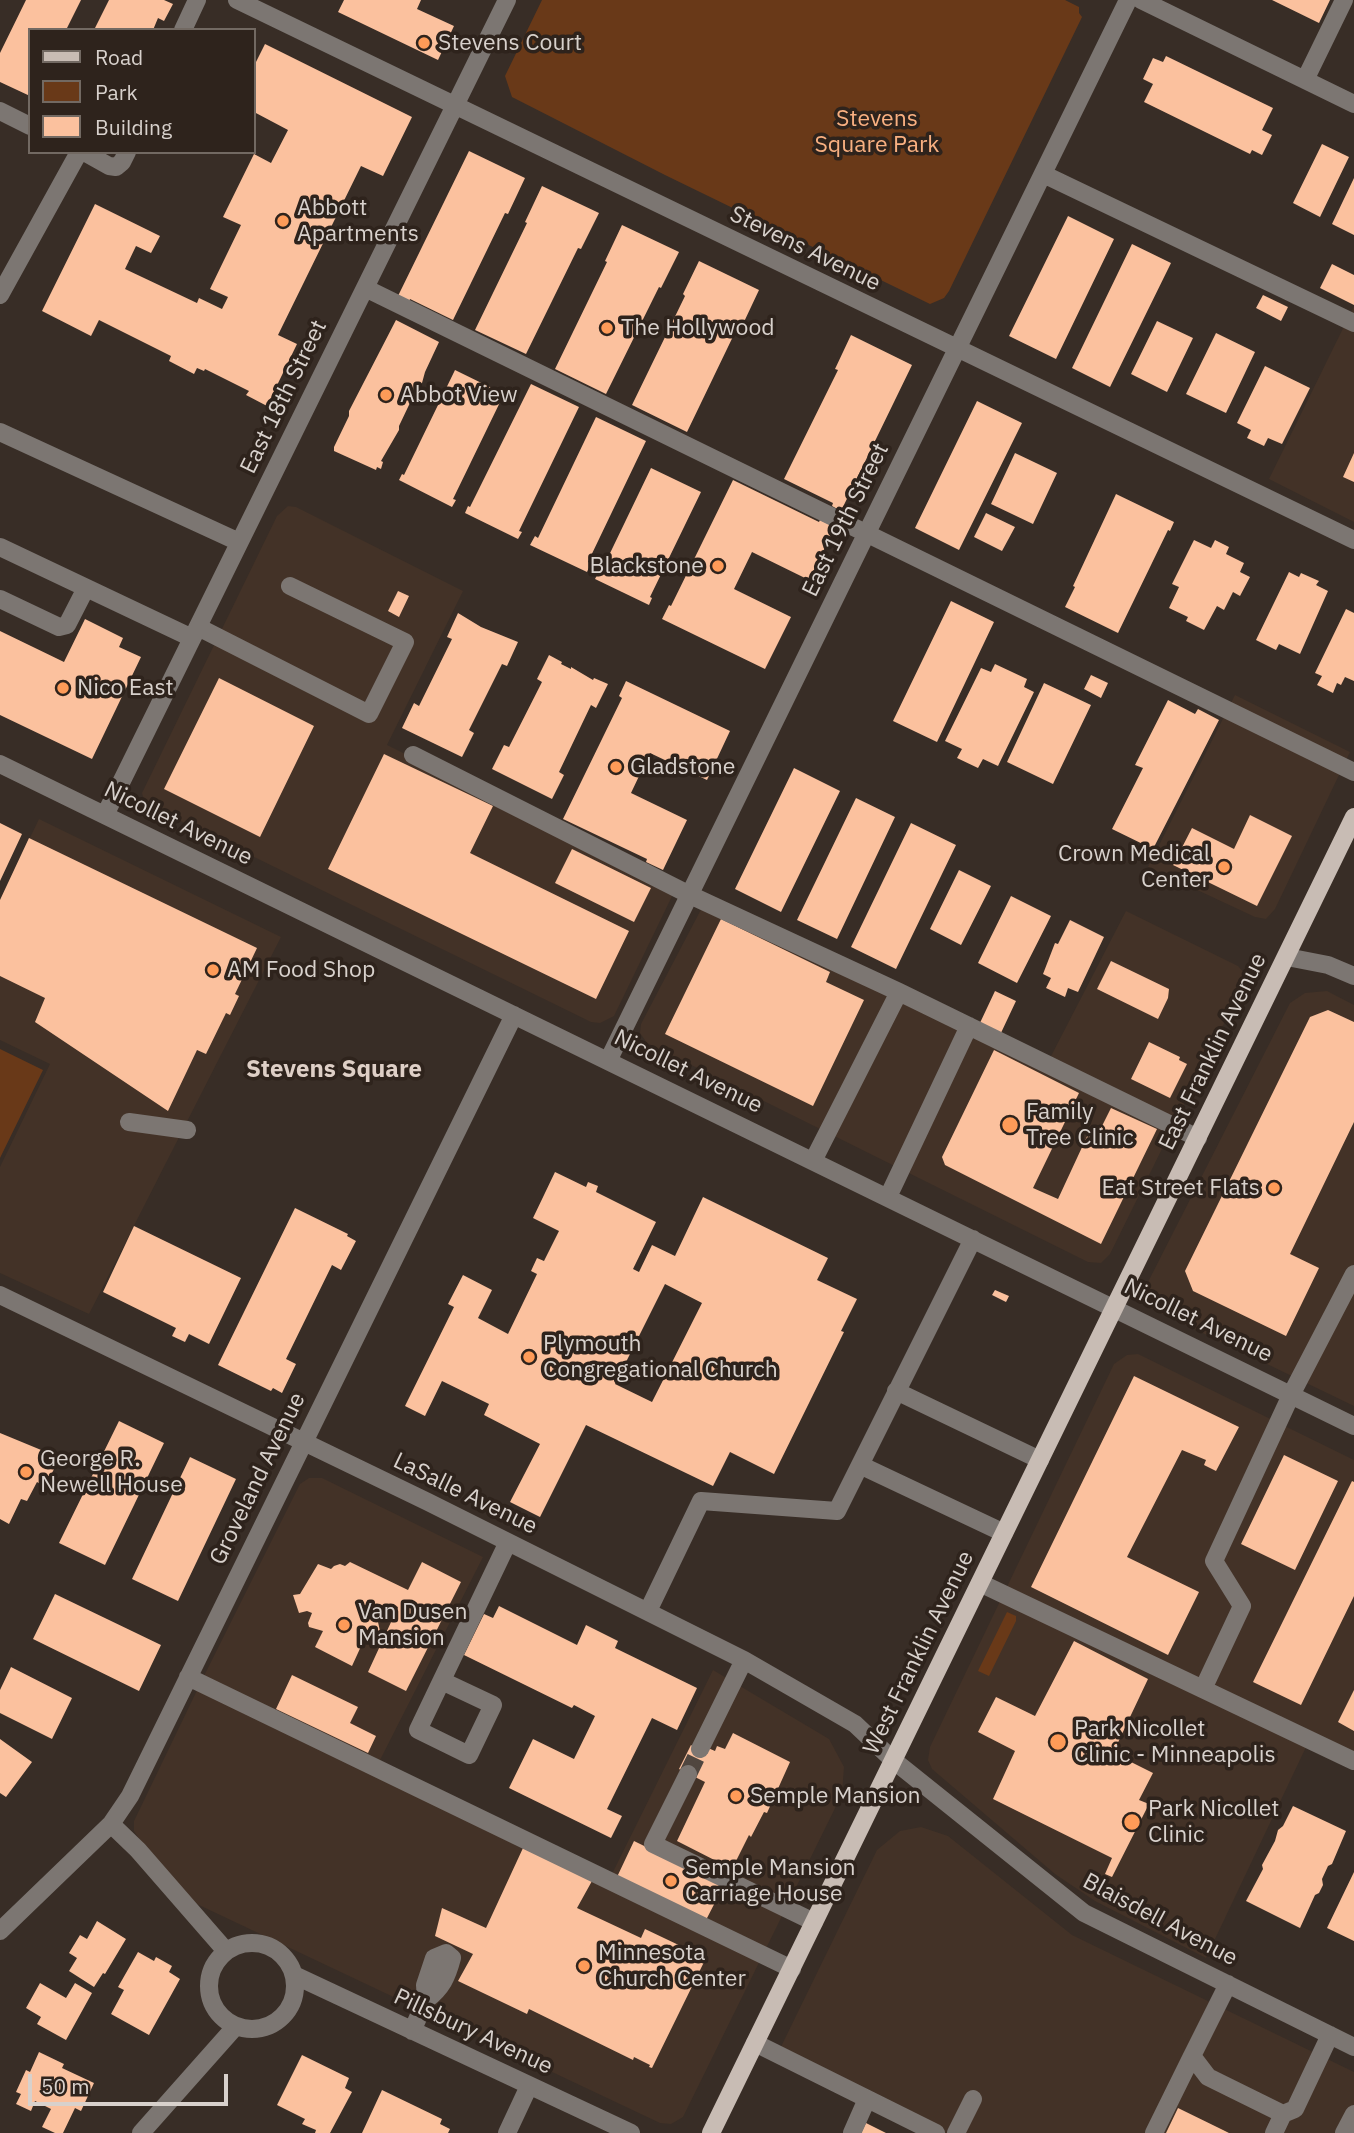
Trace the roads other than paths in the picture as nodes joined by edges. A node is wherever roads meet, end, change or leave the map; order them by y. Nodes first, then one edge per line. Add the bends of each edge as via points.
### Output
1 (197, 0) edge
2 (237, 0) edge
3 (507, 0) edge
4 (1128, 0) edge
5 (1141, 0) edge
6 (1344, 0) edge
7 (184, 28) edge
8 (1305, 80) junction
9 (1354, 104) edge
10 (455, 106) junction
11 (0, 111) edge
12 (28, 125) edge
13 (81, 154) edge
14 (86, 154) edge
15 (126, 154) edge
16 (1043, 174) junction
17 (365, 288) junction
18 (0, 295) edge
19 (1354, 323) edge
20 (957, 349) junction
21 (0, 432) edge
22 (866, 534) junction
23 (1354, 540) edge
24 (239, 542) junction
25 (0, 547) edge
26 (290, 586) dead end
27 (86, 588) junction
28 (0, 599) edge
29 (195, 632) junction
30 (413, 755) dead end
31 (0, 764) edge
32 (1354, 772) edge
33 (105, 815) junction
34 (1354, 817) edge
35 (690, 895) junction
36 (1287, 957) junction
37 (1354, 976) edge
38 (899, 992) junction
39 (514, 1015) junction
40 (969, 1026) junction
41 (608, 1061) junction
42 (129, 1122) dead end
43 (187, 1130) dead end
44 (1198, 1138) junction
45 (813, 1161) junction
46 (888, 1197) junction
47 (973, 1238) junction
48 (1354, 1274) edge
49 (0, 1295) edge
50 (1114, 1308) junction
51 (897, 1391) junction
52 (1291, 1395) junction
53 (1354, 1426) edge
54 (304, 1442) junction
55 (1040, 1460) junction
56 (860, 1465) junction
57 (1004, 1533) junction
58 (508, 1542) junction
59 (980, 1583) junction
60 (648, 1611) junction
61 (744, 1660) junction
62 (188, 1677) junction
63 (442, 1681) junction
64 (1203, 1689) junction
65 (700, 1749) tunnel mouth
66 (893, 1760) junction
67 (1354, 1761) edge
68 (688, 1774) tunnel mouth
69 (111, 1824) junction
70 (814, 1922) junction
71 (0, 1931) edge
72 (226, 1951) junction
73 (792, 1969) junction
74 (294, 1975) junction
75 (1227, 1984) junction
76 (426, 2000) dead end
77 (236, 2026) junction
78 (412, 2031) junction
79 (1331, 2035) junction
80 (755, 2043) junction
81 (1354, 2047) edge
82 (1192, 2056) junction
83 (529, 2086) junction
84 (867, 2099) junction
85 (972, 2099) dead end
86 (1283, 2114) junction
87 (1354, 2114) edge
88 (141, 2133) edge
89 (507, 2133) edge
90 (631, 2133) edge
91 (711, 2133) edge
92 (852, 2133) edge
93 (936, 2133) edge
94 (956, 2133) edge
95 (1154, 2133) edge
96 (1274, 2133) edge
97 (1345, 2133) edge

1 - 7 street
2 - 10 street, Stevens Avenue
3 - 10 street, East 18th Street
4 - 16 street, East 19th Street
5 - 8 street
6 - 8 street
8 - 9 street
10 - 17 street, East 18th Street
10 - 20 street, Stevens Avenue
11 - 12 street
13 - 18 street
14 - 15 street via 116,167
16 - 19 street
16 - 20 street, East 19th Street
17 - 22 street
17 - 24 street, East 18th Street
20 - 22 street, East 19th Street
20 - 23 street, Stevens Avenue
21 - 24 street
22 - 32 street
22 - 35 street, East 19th Street
24 - 29 street, East 18th Street
25 - 27 street
26 - 29 street via 405,642 369,714
27 - 28 street via 64,627
27 - 29 street
29 - 33 street, East 18th Street
30 - 35 street
31 - 33 street, Nicollet Avenue
33 - 39 street, Nicollet Avenue
34 - 36 main road, East Franklin Avenue
35 - 38 street
35 - 41 street, East 19th Street
36 - 37 street
36 - 44 main road, East Franklin Avenue
38 - 40 street
38 - 45 street
39 - 41 street, Nicollet Avenue
39 - 54 street, Groveland Avenue
40 - 44 street
40 - 46 street
41 - 45 street, Nicollet Avenue
42 - 43 street
44 - 50 main road, East Franklin Avenue
45 - 46 street, Nicollet Avenue
46 - 47 street, Nicollet Avenue
47 - 50 street, Nicollet Avenue
47 - 51 street
48 - 52 street
49 - 54 street, LaSalle Avenue
50 - 52 street, Nicollet Avenue
50 - 55 main road, West Franklin Avenue
51 - 55 street
51 - 56 street
52 - 53 street, Nicollet Avenue
52 - 64 street via 1214,1561 1242,1606
54 - 58 street, LaSalle Avenue
54 - 62 street, Groveland Avenue
55 - 57 main road, West Franklin Avenue
56 - 57 street
56 - 60 street via 837,1511 701,1501
57 - 59 main road, West Franklin Avenue
58 - 60 street, LaSalle Avenue
58 - 63 street
59 - 64 street
59 - 66 main road, West Franklin Avenue
60 - 61 street, LaSalle Avenue
61 - 65 street
61 - 66 street, LaSalle Avenue via 855,1724
62 - 69 street, Groveland Avenue via 130,1796
62 - 73 street
63 - 63 street via 418,1730 469,1755 493,1705
64 - 67 street
66 - 70 main road, West Franklin Avenue
66 - 75 street, Blaisdell Avenue via 1084,1913
68 - 70 street via 653,1844
69 - 71 street, Groveland Avenue
69 - 72 street
70 - 73 main road, West Franklin Avenue
72 - 74 street via 252,1943 265,1945 288,1962
72 - 77 street via 211,1973 211,2000
73 - 80 main road, West Franklin Avenue
74 - 77 street via 291,2004 282,2016 256,2029
74 - 78 street, Pillsbury Avenue
75 - 79 street, Blaisdell Avenue
75 - 82 street
76 - 78 street
77 - 88 street
78 - 83 street, Pillsbury Avenue
79 - 81 street, Blaisdell Avenue
79 - 86 street via 1295,2109
80 - 84 street
80 - 91 main road, West Franklin Avenue
82 - 86 street via 1208,2077
82 - 95 street
83 - 89 street
83 - 90 street, Pillsbury Avenue
84 - 92 street
84 - 93 street
85 - 94 street
86 - 96 street
87 - 97 street

